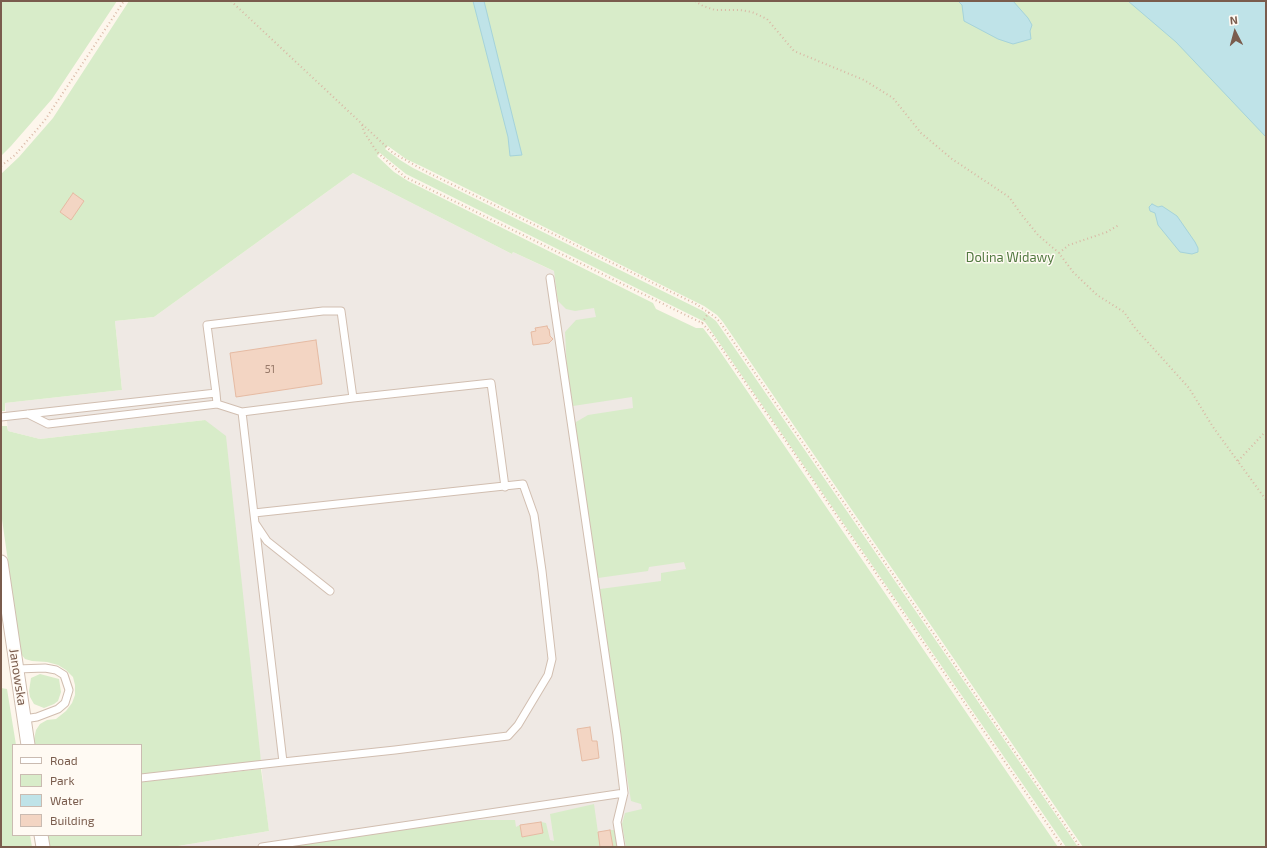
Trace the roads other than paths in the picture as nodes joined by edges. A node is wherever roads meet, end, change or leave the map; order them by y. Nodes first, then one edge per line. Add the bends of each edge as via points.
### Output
1 (550, 278) dead end
2 (216, 393) junction
3 (353, 398) junction
4 (217, 404) junction
5 (242, 412) junction
6 (27, 414) junction
7 (1, 417) edge
8 (505, 487) junction
9 (254, 513) junction
10 (255, 523) junction
11 (1, 562) edge
12 (330, 591) dead end
13 (17, 669) junction
14 (24, 719) junction
15 (28, 744) edge
16 (283, 762) junction
17 (142, 778) edge
18 (624, 793) junction
19 (42, 836) edge
20 (43, 847) edge
21 (262, 847) edge
22 (621, 847) edge

1 - 18 lane
2 - 3 lane via 207,325 341,310
2 - 4 lane
2 - 6 lane
3 - 5 lane
3 - 8 lane via 491,383
4 - 5 lane
4 - 6 lane via 48,424
5 - 9 lane
6 - 7 lane
8 - 9 lane
8 - 16 lane via 523,484 534,515 552,659 548,675 518,725 508,736
9 - 10 lane
10 - 12 lane via 267,541
10 - 16 lane
11 - 13 street, Janowska
13 - 14 street, Janowska
13 - 14 lane via 56,670 64,675 69,690 65,703 58,709
14 - 15 street, Janowska
16 - 17 lane
18 - 21 lane
18 - 22 lane via 617,822
19 - 20 street

